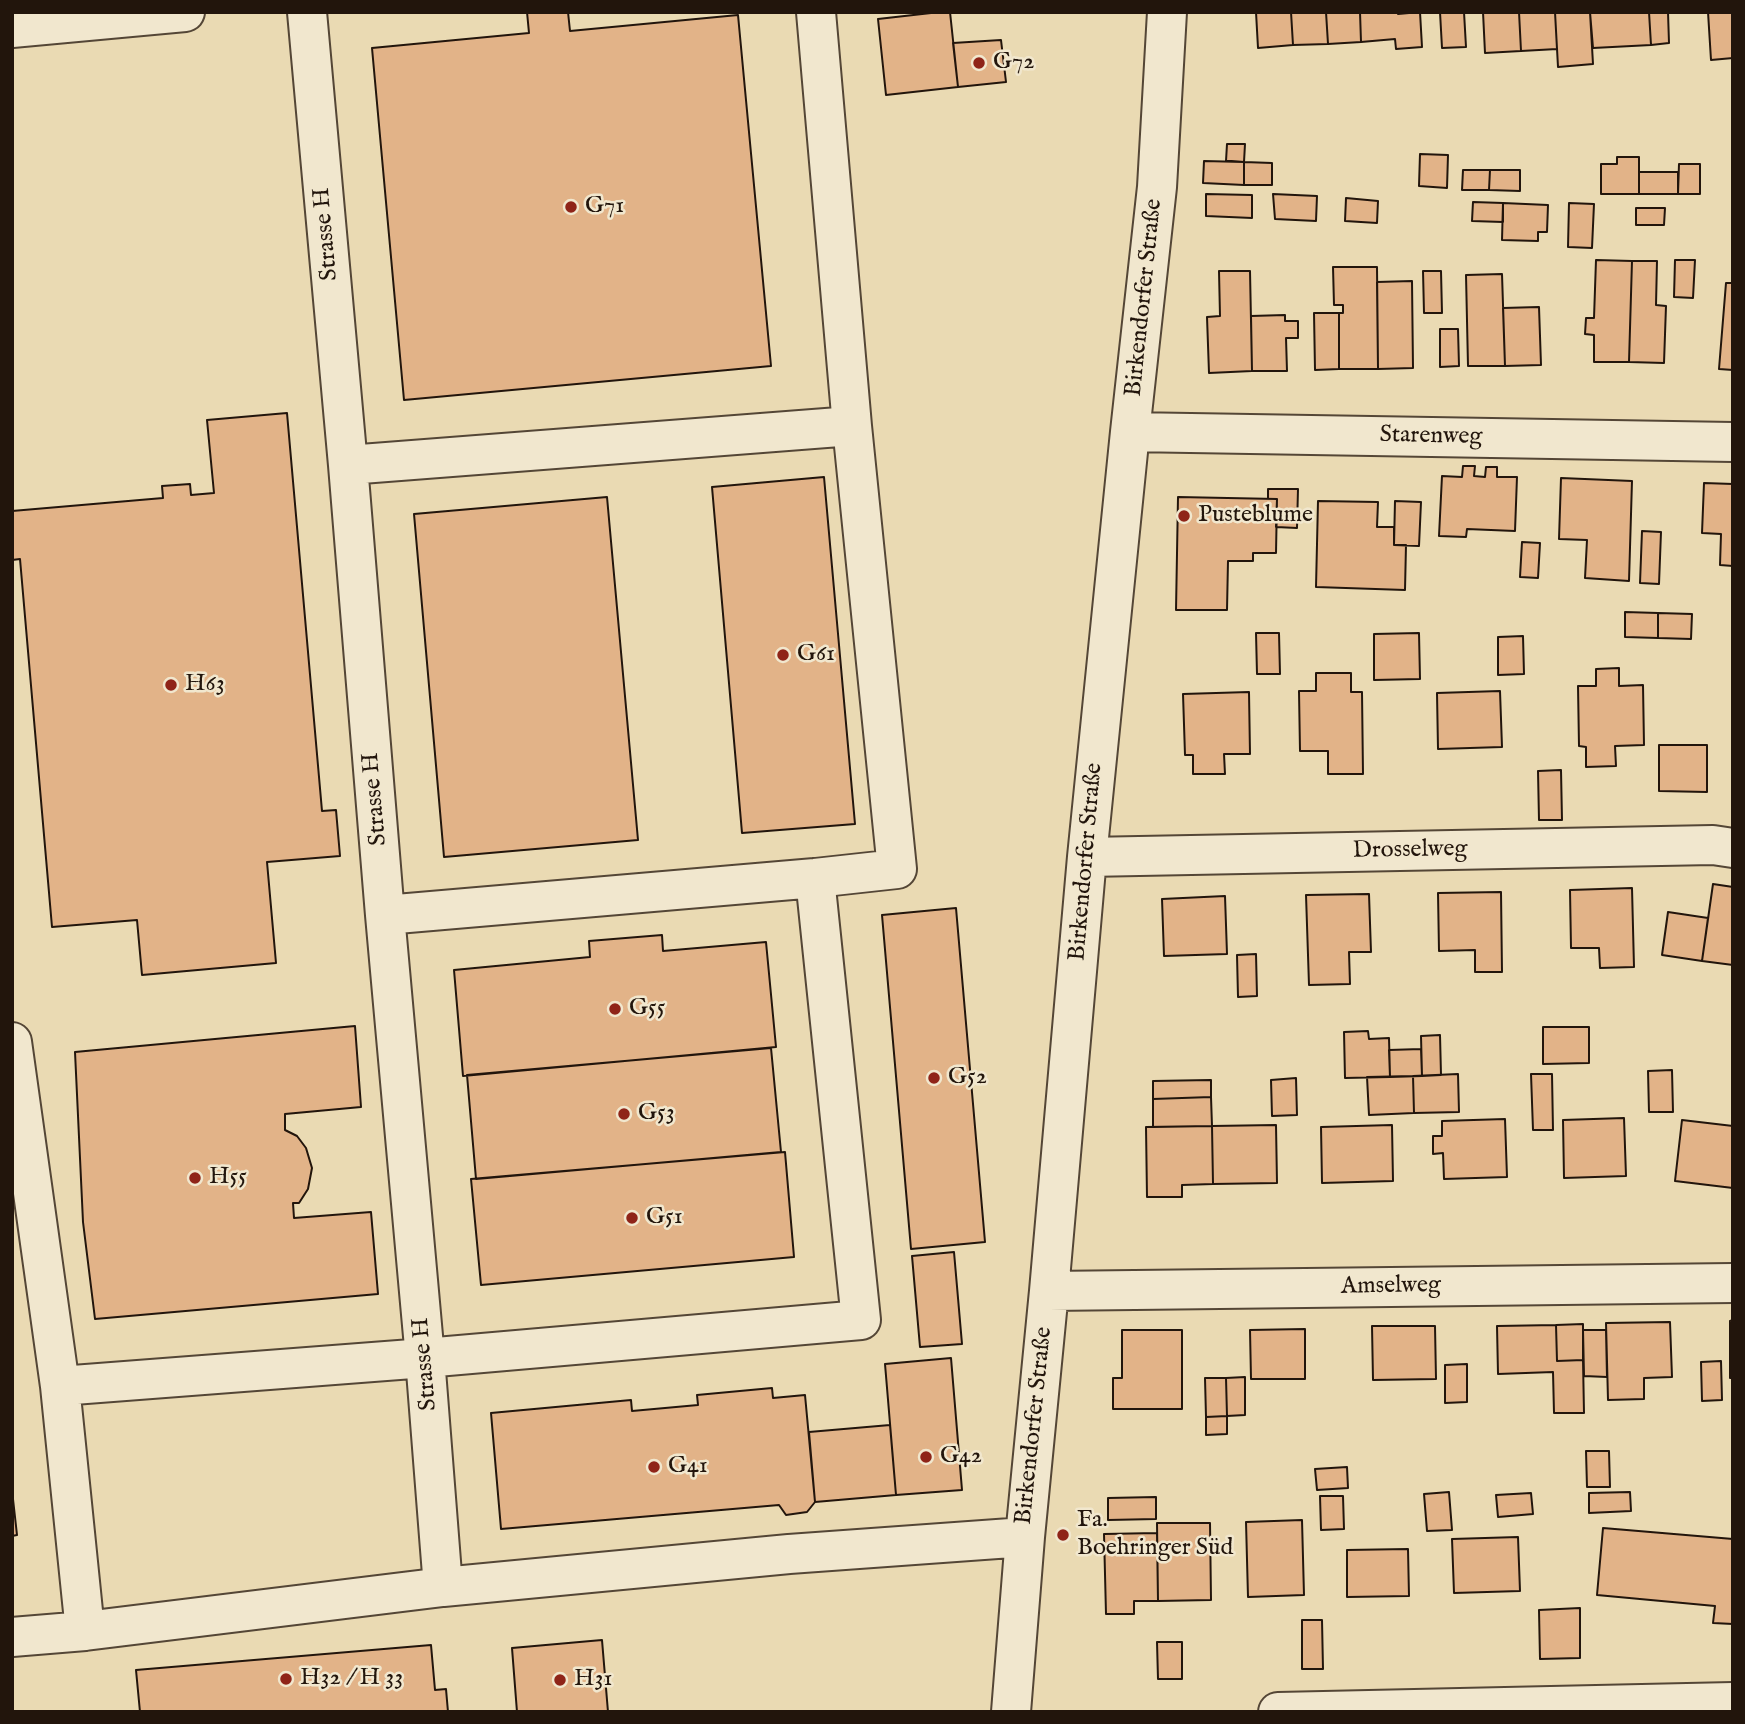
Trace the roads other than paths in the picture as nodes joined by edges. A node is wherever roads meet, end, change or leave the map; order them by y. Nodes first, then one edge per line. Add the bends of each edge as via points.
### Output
1 (185, 12) edge
2 (307, 12) edge
3 (816, 12) edge
4 (1167, 12) edge
5 (12, 28) edge
6 (852, 426) junction
7 (1130, 432) junction
8 (1733, 442) edge
9 (348, 465) junction
10 (1733, 848) edge
11 (1087, 857) junction
12 (815, 878) junction
13 (385, 915) junction
14 (12, 1042) edge
15 (1733, 1283) edge
16 (1048, 1291) junction
17 (425, 1358) junction
18 (60, 1386) junction
19 (1025, 1536) junction
20 (443, 1587) junction
21 (86, 1631) junction
22 (12, 1637) edge
23 (1733, 1702) edge
24 (1011, 1712) edge
25 (1278, 1712) edge

1 - 5 street
2 - 9 street, Strasse H
3 - 6 street
4 - 7 street, Birkendorfer Straße via 1157,187
6 - 9 street
6 - 12 street via 897,869
7 - 8 street, Starenweg
7 - 11 street, Birkendorfer Straße
9 - 13 street, Strasse H
10 - 11 street, Drosselweg
11 - 16 street, Birkendorfer Straße
12 - 13 street
12 - 17 street via 861,1320
13 - 17 street, Strasse H
14 - 18 street
15 - 16 street, Amselweg
16 - 19 street, Birkendorfer Straße
17 - 18 street
17 - 20 street, Strasse H
18 - 21 street
19 - 20 street
19 - 24 street, Birkendorfer Straße
20 - 21 street
21 - 22 street
23 - 25 street

